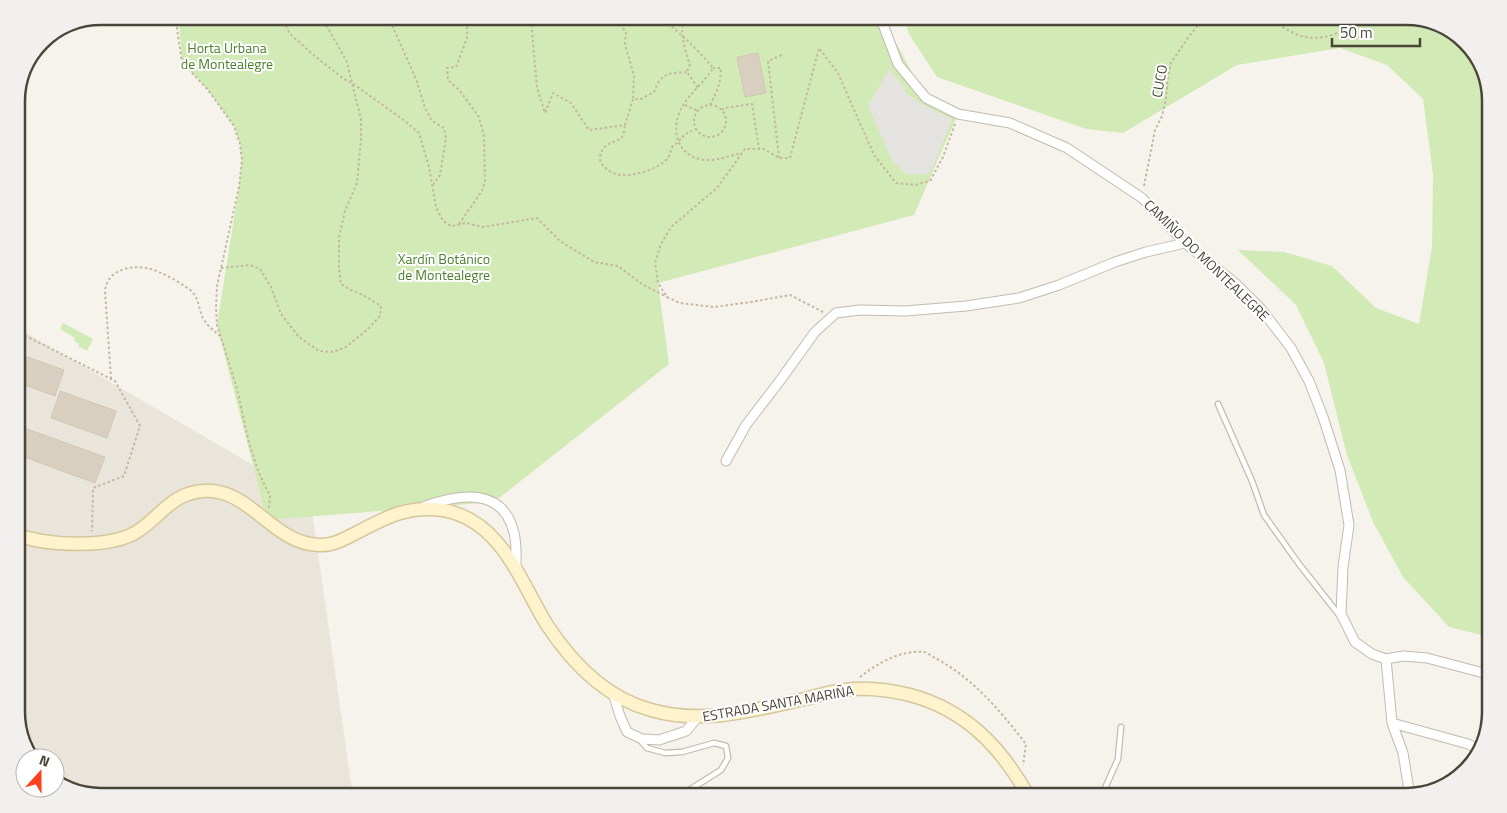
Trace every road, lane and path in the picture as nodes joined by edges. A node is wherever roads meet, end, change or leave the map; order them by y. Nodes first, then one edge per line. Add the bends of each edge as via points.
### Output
1 (176, 25) edge
2 (286, 25) edge
3 (326, 25) edge
4 (392, 25) edge
5 (468, 25) edge
6 (532, 25) edge
7 (621, 25) edge
8 (670, 25) edge
9 (683, 25) edge
10 (883, 25) edge
11 (1198, 25) edge
12 (1281, 25) edge
13 (1350, 25) edge
14 (682, 34) junction
15 (784, 54) dead end
16 (714, 68) junction
17 (687, 72) junction
18 (352, 83) junction
19 (698, 88) junction
20 (633, 100) junction
21 (685, 105) junction
22 (709, 106) junction
23 (722, 110) junction
24 (698, 111) junction
25 (958, 114) junction
26 (626, 125) junction
27 (696, 129) junction
28 (678, 142) junction
29 (759, 149) junction
30 (743, 153) junction
31 (779, 158) junction
32 (432, 185) junction
33 (1142, 198) junction
34 (458, 224) junction
35 (1186, 243) junction
36 (221, 268) junction
37 (667, 297) junction
38 (832, 317) junction
39 (25, 336) edge
40 (221, 337) junction
41 (111, 379) junction
42 (1218, 404) dead end
43 (726, 461) dead end
44 (418, 509) junction
45 (267, 520) junction
46 (25, 538) edge
47 (91, 544) junction
48 (516, 569) junction
49 (1345, 622) junction
50 (1386, 659) junction
51 (1482, 673) edge
52 (844, 690) junction
53 (613, 693) junction
54 (698, 717) junction
55 (1392, 723) junction
56 (1121, 727) dead end
57 (638, 737) junction
58 (1473, 747) edge
59 (1020, 782) junction
60 (692, 788) edge
61 (1024, 788) edge
62 (1105, 788) edge
63 (1409, 788) edge

1 - 36 path via 182,62 208,90 234,126 240,144 239,187
2 - 18 path via 290,34 316,58
3 - 18 path via 347,62
4 - 32 path via 425,108 432,121 444,128 446,138 440,175
5 - 34 path via 467,38 456,67 447,68 448,80 480,117 484,136 485,182
6 - 26 path via 537,88 545,113 553,93 571,103 589,130
7 - 20 path via 626,32 625,44 634,76
8 - 14 path
9 - 14 path
10 - 25 street, CAMIÑO DO MONTEALEGRE via 898,64 926,98
11 - 33 path, CUCO via 1171,63 1166,99 1155,130
12 - 13 path via 1296,35 1313,39 1330,36
14 - 16 path
14 - 17 path via 690,64
15 - 31 path via 768,61
16 - 19 path
16 - 22 path via 721,68 720,81
17 - 19 path
17 - 20 path via 664,76 654,92
18 - 32 path via 419,134 430,166
18 - 36 path via 361,118 360,148 357,183 345,211 339,237 338,268 342,284 381,306 380,316 346,347 333,352 319,351 299,337 281,314 260,269 250,265
19 - 21 path
20 - 26 path
21 - 24 path
21 - 28 path via 676,129
22 - 23 path
22 - 24 path
23 - 27 path via 726,120 720,134 705,136
23 - 29 path via 752,104
24 - 27 path via 694,120
25 - 31 path via 943,158 930,180 915,185 896,183 874,155 838,73 820,48 790,158
25 - 33 street, CAMIÑO DO MONTEALEGRE via 1010,123 1067,148
26 - 28 path via 622,137 609,142 600,158 605,168 621,176 657,166 665,161
27 - 28 path via 684,134
28 - 30 path via 686,153 698,158 711,160
29 - 30 path via 746,149
29 - 31 path
30 - 37 path via 717,188 671,226 661,244 654,263 658,284
32 - 34 path via 436,207 443,221 451,226
33 - 35 street, CAMIÑO DO MONTEALEGRE
34 - 37 path via 483,226 537,218 560,241 594,262 618,266
35 - 38 street via 1115,262 1019,298 914,310 860,310 836,313
35 - 49 street, CAMIÑO DO MONTEALEGRE via 1262,309 1291,348 1310,382 1340,470 1349,525 1341,605
36 - 40 path via 216,286 217,325
37 - 38 path via 680,303 714,307 790,294
38 - 43 street via 815,332 746,425
39 - 41 path
40 - 41 path via 208,327 194,294 184,286 149,268 118,271 108,280 105,291
40 - 45 path via 258,473 270,496
41 - 47 path via 140,426 124,476 93,488
42 - 49 lane via 1264,514
44 - 45 main road, ESTRADA SANTA MARIÑA via 388,516 339,541 318,545 292,538
44 - 48 main road, ESTRADA SANTA MARIÑA via 447,511 473,521 494,538
44 - 48 street via 444,500 478,497 494,502 509,516 515,535
45 - 47 main road, ESTRADA SANTA MARIÑA via 229,494 212,490 194,492 173,501 130,536
46 - 47 main road, ESTRADA SANTA MARIÑA via 44,542
48 - 53 main road, ESTRADA SANTA MARIÑA via 564,649 594,680
49 - 50 street, CAMIÑO DO MONTEALEGRE via 1355,642
50 - 51 street via 1403,656 1427,658
50 - 55 street
52 - 54 main road, ESTRADA SANTA MARIÑA
52 - 59 main road, ESTRADA SANTA MARIÑA via 902,693 952,711 988,740
52 - 59 path via 878,664 905,654 925,652 956,669 1000,711 1026,744
53 - 54 main road, ESTRADA SANTA MARIÑA via 649,710
53 - 57 street via 627,732
54 - 57 street via 686,731 658,740
55 - 58 street
55 - 63 street via 1403,753
56 - 62 lane via 1118,759
57 - 60 lane via 647,748 665,753 714,743 726,746 728,758 721,770
59 - 61 main road, ESTRADA SANTA MARIÑA

